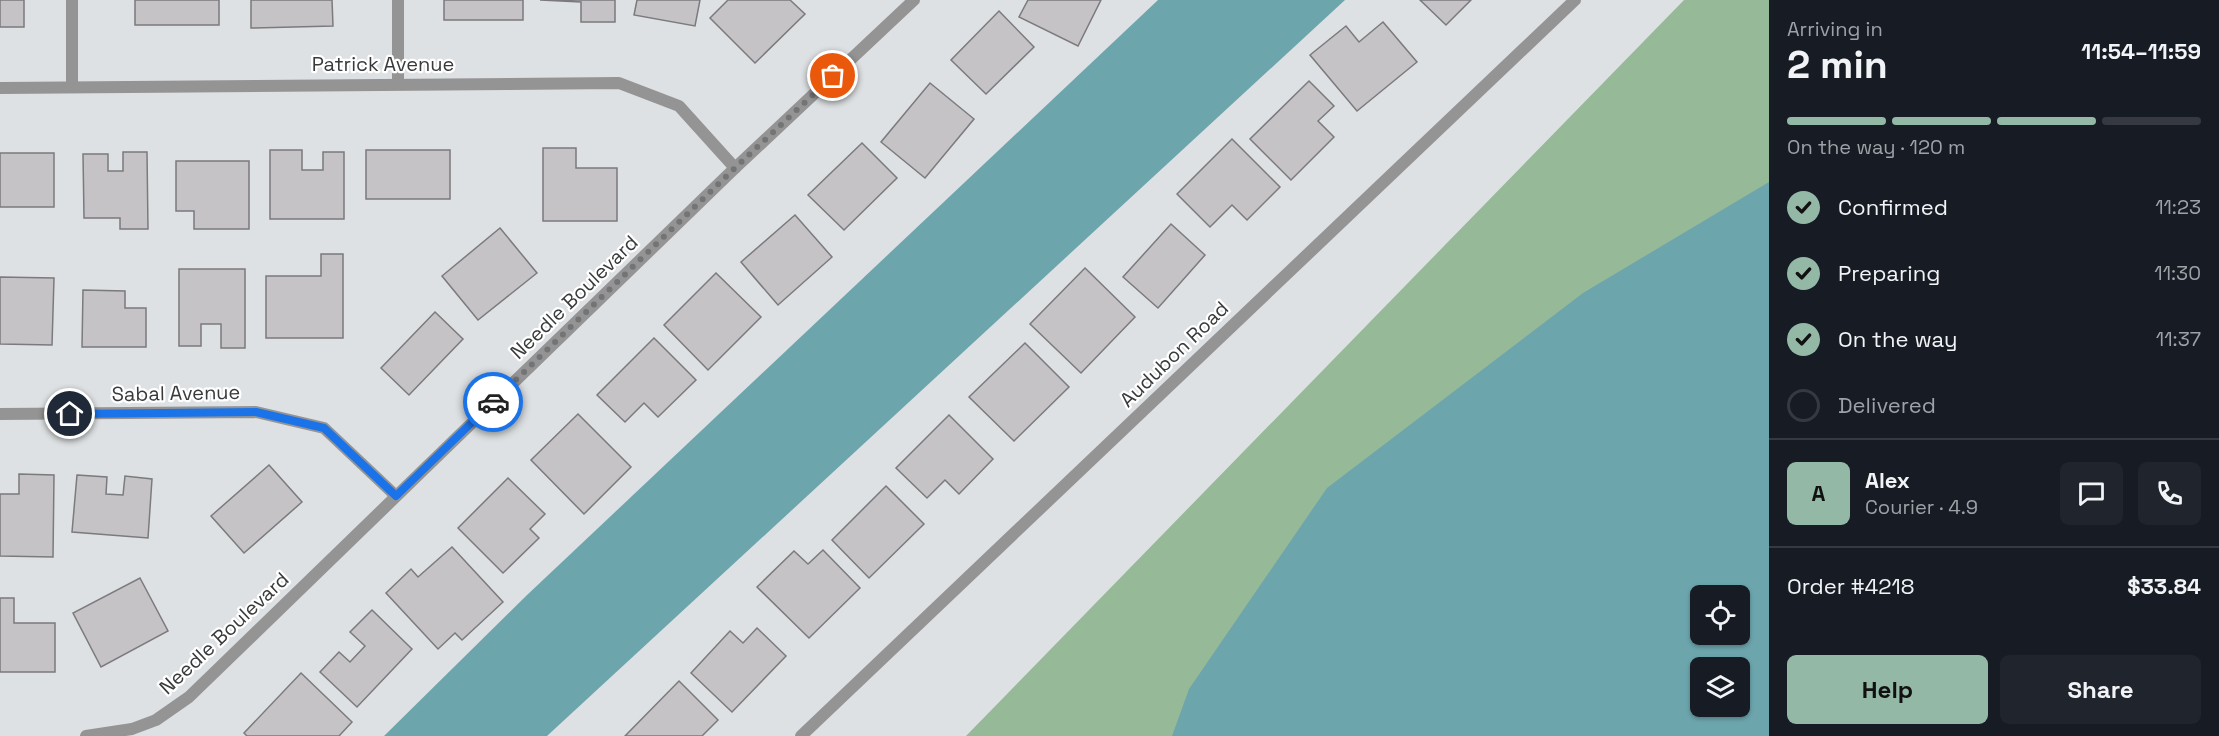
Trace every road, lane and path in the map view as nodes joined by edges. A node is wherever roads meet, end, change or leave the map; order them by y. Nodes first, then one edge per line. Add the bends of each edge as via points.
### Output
1 (72, 0) edge
2 (398, 0) edge
3 (914, 0) edge
4 (1575, 0) edge
5 (398, 83) junction
6 (72, 87) junction
7 (0, 88) edge
8 (735, 168) junction
9 (0, 414) edge
10 (396, 496) junction
11 (86, 736) edge
12 (801, 736) edge

1 - 6 street
2 - 5 street
3 - 8 street, Needle Boulevard
4 - 12 street, Audubon Road
5 - 6 street, Patrick Avenue
5 - 8 street, Patrick Avenue via 619,83 679,106
6 - 7 street, Patrick Avenue
8 - 10 street, Needle Boulevard
9 - 10 street, Sabal Avenue via 256,412 324,428
10 - 11 street, Needle Boulevard via 189,697 156,720 132,729

